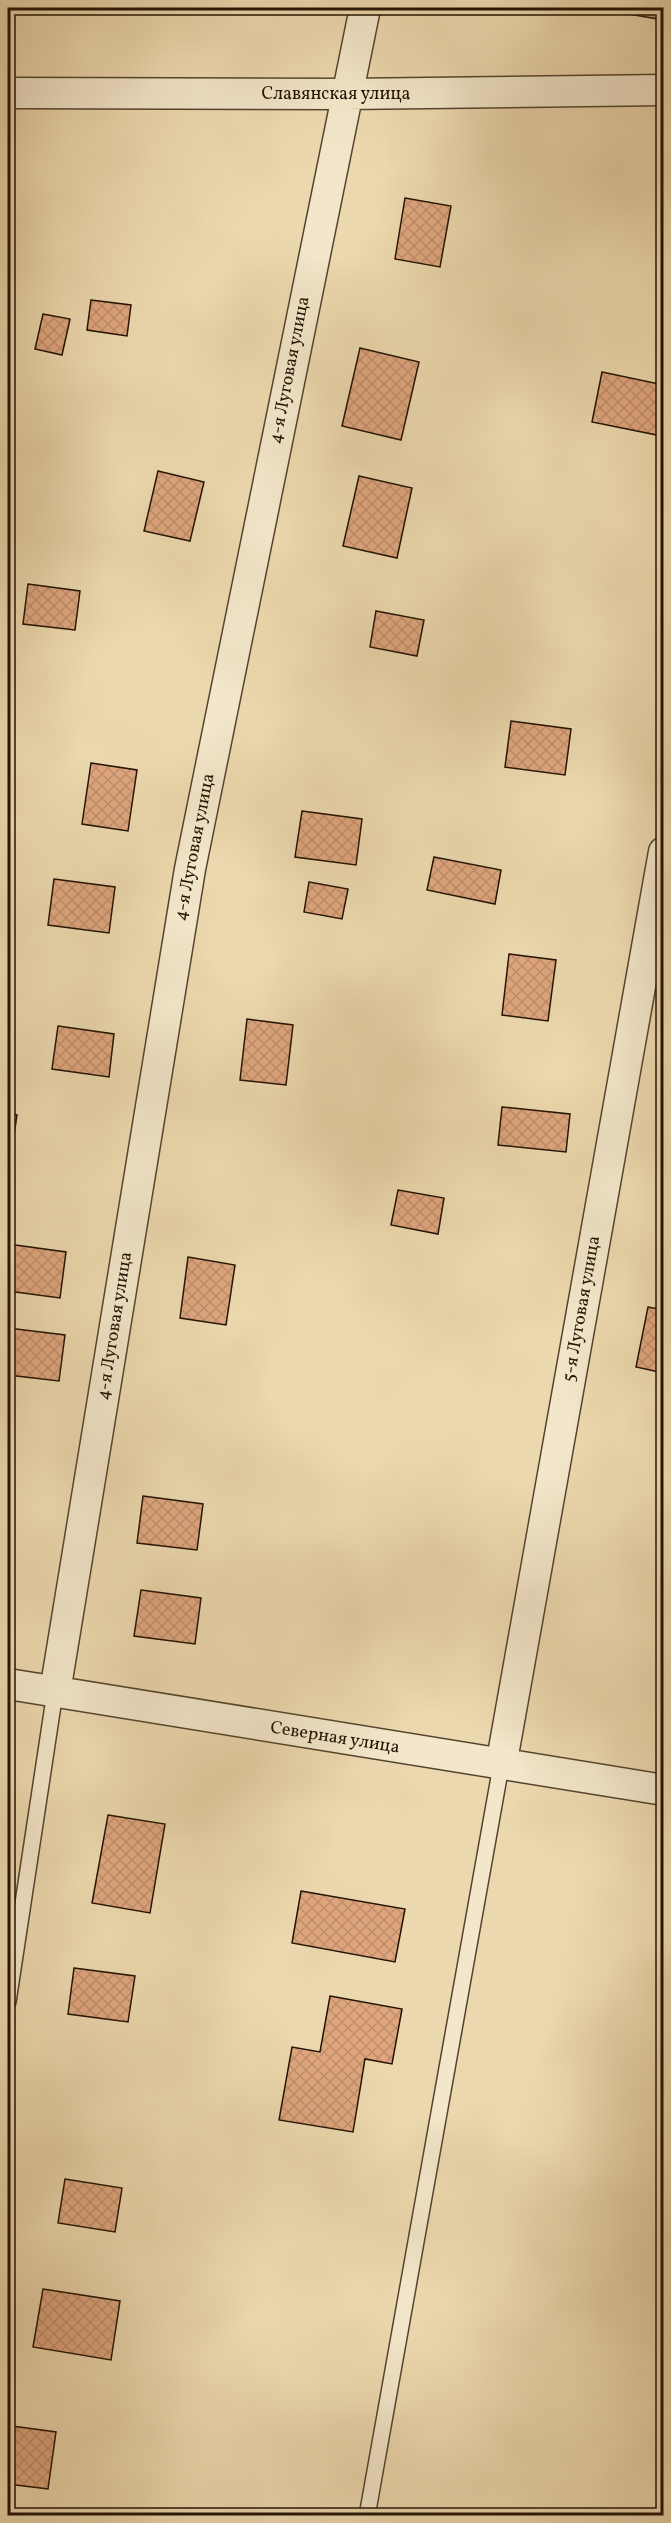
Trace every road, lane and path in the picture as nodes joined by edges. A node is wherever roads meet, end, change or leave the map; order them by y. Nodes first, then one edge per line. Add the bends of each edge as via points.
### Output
1 (365, 8) edge
2 (663, 90) edge
3 (8, 93) edge
4 (346, 94) junction
5 (663, 852) edge
6 (8, 1684) edge
7 (55, 1692) junction
8 (501, 1766) junction
9 (663, 1790) edge
10 (8, 2002) edge
11 (367, 2516) edge

1 - 4 street, 4-я Луговая улица
2 - 4 street, Славянская улица
3 - 4 street, Славянская улица
4 - 7 street, 4-я Луговая улица via 190,869
5 - 8 street, 5-я Луговая улица
6 - 7 street, Северная улица
7 - 8 street, Северная улица
7 - 10 lane
8 - 9 street, Северная улица
8 - 11 lane

